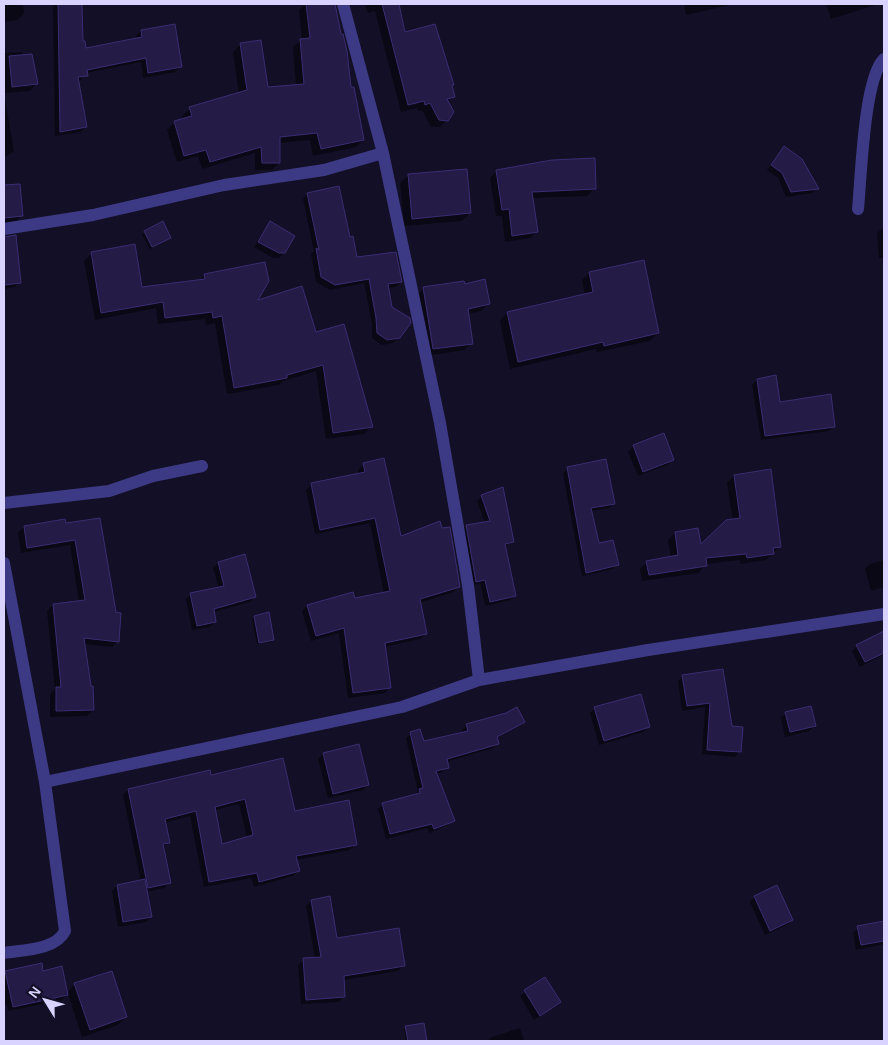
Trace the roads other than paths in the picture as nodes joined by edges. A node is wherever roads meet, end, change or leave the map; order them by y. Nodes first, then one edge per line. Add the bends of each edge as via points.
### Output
1 (343, 4) edge
2 (884, 59) edge
3 (383, 153) junction
4 (858, 209) dead end
5 (4, 229) edge
6 (202, 466) dead end
7 (4, 503) edge
8 (4, 563) edge
9 (884, 614) edge
10 (479, 680) junction
11 (45, 782) junction
12 (4, 953) edge

1 - 3 street
2 - 4 street via 872,85
3 - 5 street via 324,170 224,185 93,215
3 - 10 street via 440,423 468,585
6 - 7 street via 153,476 109,492
8 - 11 street
9 - 10 street
10 - 11 street via 402,707
11 - 12 street via 65,931 61,940 52,944

